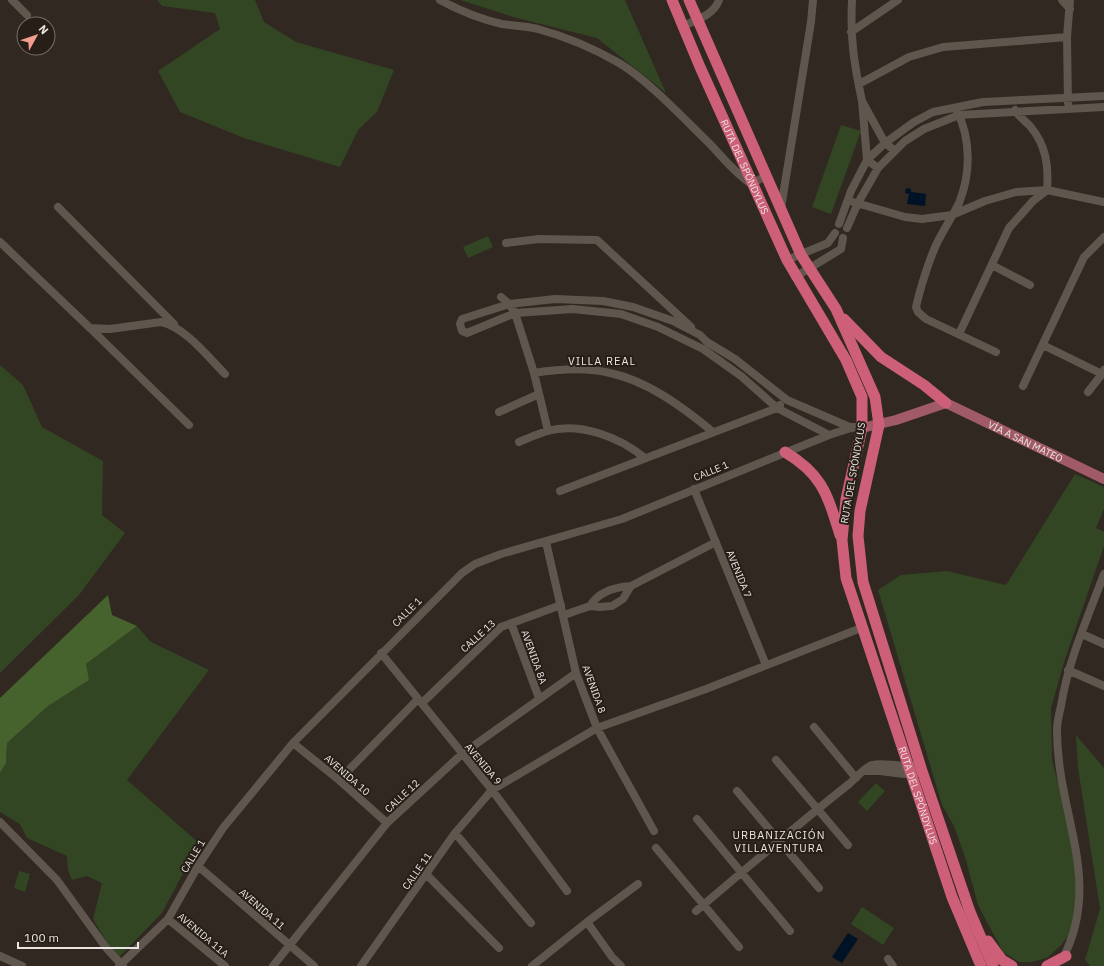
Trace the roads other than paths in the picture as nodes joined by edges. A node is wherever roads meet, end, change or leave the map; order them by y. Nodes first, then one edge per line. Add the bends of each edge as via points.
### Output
1 (12, 0) edge
2 (440, 0) edge
3 (672, 0) edge
4 (689, 0) edge
5 (719, 0) edge
6 (813, 0) edge
7 (852, 0) edge
8 (898, 0) edge
9 (1062, 0) edge
10 (1070, 0) edge
11 (1070, 9) junction
12 (27, 15) dead end
13 (698, 19) junction
14 (683, 26) junction
15 (850, 32) junction
16 (1067, 37) junction
17 (859, 84) junction
18 (1104, 96) edge
19 (1068, 98) junction
20 (862, 101) junction
21 (1015, 101) junction
22 (955, 107) junction
23 (1104, 107) edge
24 (1069, 109) junction
25 (1016, 112) junction
26 (959, 116) junction
27 (885, 142) junction
28 (894, 150) junction
29 (867, 160) junction
30 (878, 168) junction
31 (766, 176) junction
32 (751, 184) junction
33 (1047, 190) junction
34 (848, 201) junction
35 (1104, 202) edge
36 (858, 203) junction
37 (58, 207) dead end
38 (780, 208) junction
39 (952, 215) junction
40 (839, 224) dead end
41 (847, 228) dead end
42 (835, 233) dead end
43 (1104, 237) edge
44 (843, 238) dead end
45 (0, 242) edge
46 (506, 243) dead end
47 (828, 243) junction
48 (841, 249) junction
49 (801, 255) junction
50 (787, 260) junction
51 (992, 266) junction
52 (809, 269) junction
53 (795, 277) junction
54 (1030, 285) dead end
55 (501, 297) dead end
56 (572, 299) junction
57 (509, 304) junction
58 (623, 305) junction
59 (573, 309) junction
60 (836, 309) junction
61 (515, 313) junction
62 (621, 314) junction
63 (662, 317) junction
64 (658, 326) junction
65 (90, 328) junction
66 (179, 329) junction
67 (700, 334) junction
68 (959, 334) junction
69 (705, 345) junction
70 (1043, 345) junction
71 (996, 352) dead end
72 (747, 368) junction
73 (534, 373) junction
74 (225, 374) dead end
75 (1103, 375) edge
76 (741, 376) junction
77 (1023, 386) dead end
78 (1088, 392) dead end
79 (539, 394) junction
80 (787, 400) junction
81 (946, 403) junction
82 (777, 408) junction
83 (499, 412) dead end
84 (189, 425) dead end
85 (879, 425) junction
86 (857, 428) junction
87 (548, 430) junction
88 (713, 432) junction
89 (829, 435) junction
90 (518, 442) dead end
91 (785, 452) junction
92 (645, 458) junction
93 (1104, 479) edge
94 (694, 489) junction
95 (560, 491) dead end
96 (842, 540) junction
97 (546, 542) junction
98 (716, 542) junction
99 (1104, 574) edge
100 (631, 586) junction
101 (561, 605) junction
102 (590, 606) junction
103 (564, 615) junction
104 (511, 623) junction
105 (861, 628) junction
106 (1082, 634) junction
107 (1104, 644) edge
108 (381, 653) junction
109 (766, 665) junction
110 (1068, 670) junction
111 (576, 673) junction
112 (1104, 686) edge
113 (539, 698) junction
114 (420, 701) junction
115 (814, 727) dead end
116 (597, 728) junction
117 (293, 743) junction
118 (462, 754) junction
119 (776, 760) dead end
120 (916, 769) junction
121 (856, 778) junction
122 (339, 780) junction
123 (492, 790) junction
124 (737, 791) dead end
125 (817, 809) junction
126 (697, 820) dead end
127 (0, 822) edge
128 (387, 824) junction
129 (654, 831) dead end
130 (455, 833) junction
131 (1081, 834) dead end
132 (779, 841) junction
133 (848, 844) dead end
134 (656, 848) dead end
135 (198, 866) junction
136 (742, 873) junction
137 (427, 875) junction
138 (638, 884) dead end
139 (819, 888) dead end
140 (567, 891) dead end
141 (704, 905) junction
142 (696, 911) dead end
143 (970, 912) junction
144 (168, 919) junction
145 (587, 922) junction
146 (531, 923) dead end
147 (790, 931) dead end
148 (1081, 934) dead end
149 (289, 945) junction
150 (739, 947) dead end
151 (499, 948) dead end
152 (0, 956) edge
153 (888, 959) dead end
154 (1063, 961) edge
155 (121, 965) edge
156 (22, 966) edge
157 (225, 966) edge
158 (273, 966) edge
159 (314, 966) edge
160 (361, 966) edge
161 (532, 966) edge
162 (621, 966) edge
163 (893, 966) edge
164 (981, 966) edge
165 (993, 966) edge
166 (1012, 966) edge
167 (1047, 966) edge
168 (1056, 966) edge

1 - 12 street
2 - 32 street via 483,19 536,28 562,36 581,43 621,65 647,85 736,174
3 - 14 highway, RUTA DEL SPÓNDYLUS
4 - 13 highway, RUTA DEL SPÓNDYLUS
5 - 13 street via 709,13
6 - 38 street
7 - 15 street
8 - 15 street
9 - 11 street
10 - 11 street
11 - 16 street
13 - 14 street
13 - 31 highway, RUTA DEL SPÓNDYLUS
14 - 32 highway, RUTA DEL SPÓNDYLUS
15 - 17 street
16 - 17 street via 943,47 909,57
16 - 19 street
17 - 20 street
18 - 19 street
19 - 21 street
19 - 24 street
20 - 27 street
20 - 29 street
21 - 22 street via 983,102
21 - 25 street
22 - 26 street
22 - 27 street via 933,112
23 - 24 street
24 - 25 street
25 - 26 street
25 - 33 street via 1030,126 1046,157
26 - 28 street via 924,129
26 - 39 street via 967,138 968,152 966,179
27 - 28 street
27 - 29 street
28 - 30 street
29 - 30 street
29 - 34 street
30 - 36 street
31 - 32 street
31 - 38 highway, RUTA DEL SPÓNDYLUS
32 - 50 highway, RUTA DEL SPÓNDYLUS
33 - 35 street
33 - 39 street via 1016,192 985,201
33 - 51 street via 1033,201 1009,228
34 - 36 street
34 - 40 street
36 - 39 street via 905,217 922,219
36 - 41 street
37 - 66 street
38 - 49 highway, RUTA DEL SPÓNDYLUS
39 - 68 street via 936,245 916,307 921,316
42 - 47 street
43 - 70 street via 1084,257
44 - 48 street
45 - 65 street
46 - 67 street via 539,239 597,240
47 - 48 street
47 - 49 street
48 - 52 street
49 - 50 street
49 - 52 highway, RUTA DEL SPÓNDYLUS
50 - 53 highway, RUTA DEL SPÓNDYLUS
51 - 54 street
51 - 68 street
52 - 53 street
52 - 60 highway, RUTA DEL SPÓNDYLUS
53 - 86 highway, RUTA DEL SPÓNDYLUS via 859,386 862,397
55 - 57 street
56 - 57 street
56 - 58 street
56 - 59 street
57 - 61 street
57 - 61 street via 462,319 462,331 474,331
58 - 62 street
58 - 63 street
59 - 61 street
59 - 62 street
60 - 81 highway via 881,358 924,385
60 - 85 highway, RUTA DEL SPÓNDYLUS via 875,396
61 - 73 street
62 - 64 street
63 - 64 street
63 - 67 street
64 - 69 street
65 - 66 street via 110,329 161,322
65 - 84 street
66 - 74 street
67 - 69 street
68 - 71 street
69 - 72 street via 720,348
69 - 76 street
70 - 75 street
70 - 77 street
72 - 76 street
72 - 80 street
73 - 79 street
73 - 88 street via 556,370 610,373 648,388 669,400
75 - 78 street
76 - 82 street
79 - 83 street
79 - 87 street
80 - 82 street
80 - 86 street
81 - 85 main road
81 - 93 main road, VÍA A SAN MATEO
82 - 88 street
82 - 89 street
85 - 86 main road
85 - 120 highway, RUTA DEL SPÓNDYLUS via 860,511 860,559 863,582
86 - 89 street, CALLE 1
86 - 96 highway, RUTA DEL SPÓNDYLUS
87 - 90 street
87 - 92 street via 572,428 598,433 626,444
88 - 92 street
89 - 91 street, CALLE 1
91 - 94 street, CALLE 1
91 - 96 highway via 803,463 818,479
92 - 95 street
94 - 97 street, CALLE 1 via 622,519
94 - 98 street, AVENIDA 7
96 - 105 highway, RUTA DEL SPÓNDYLUS via 846,578
97 - 101 street, AVENIDA 8
97 - 108 street, CALLE 1 via 475,564 462,573
98 - 100 street
98 - 109 street, AVENIDA 7
99 - 106 street
100 - 102 street via 605,592 595,598
100 - 102 street via 617,604 604,607
101 - 103 street, AVENIDA 8
101 - 104 street, CALLE 13
102 - 103 street
103 - 111 street, AVENIDA 8
104 - 113 street, AVENIDA 8A
104 - 114 street, CALLE 13 via 501,627
105 - 109 street, CALLE 11
105 - 120 highway, RUTA DEL SPÓNDYLUS
106 - 107 street
106 - 110 street
108 - 114 street, AVENIDA 9
108 - 117 street, CALLE 1
109 - 116 street, CALLE 11
110 - 112 street
110 - 131 street via 1057,728 1058,749
111 - 113 street, CALLE 12
111 - 116 street, AVENIDA 8
113 - 118 street, CALLE 12
114 - 118 street, AVENIDA 9
114 - 122 street, CALLE 13
115 - 121 street
116 - 123 street, CALLE 11
116 - 129 street, AVENIDA 8
117 - 122 street, AVENIDA 10
117 - 135 street, CALLE 1 via 223,828
118 - 123 street, AVENIDA 9
118 - 128 street, CALLE 12
119 - 125 street
120 - 121 street via 871,765
120 - 143 highway, RUTA DEL SPÓNDYLUS
120 - 164 highway, RUTA DEL SPÓNDYLUS via 952,897
121 - 125 street
122 - 128 street, AVENIDA 10
123 - 130 street, CALLE 11
123 - 140 street, AVENIDA 9
124 - 132 street
125 - 132 street
125 - 133 street
126 - 136 street
127 - 155 street via 57,880
128 - 149 street, CALLE 12
130 - 137 street, CALLE 11
130 - 146 street
132 - 136 street
132 - 139 street
134 - 141 street
135 - 144 street, CALLE 1
135 - 149 street, AVENIDA 11
136 - 141 street
136 - 147 street
137 - 151 street
137 - 160 street, CALLE 11
138 - 145 street
141 - 142 street
141 - 150 street
143 - 165 highway, RUTA DEL SPÓNDYLUS
143 - 166 highway via 996,953
144 - 155 street, CALLE 1
144 - 157 street, AVENIDA 11A
145 - 161 street
145 - 162 street
148 - 154 street
149 - 158 street, CALLE 12
149 - 159 street, AVENIDA 11
152 - 156 street
153 - 163 street
154 - 167 highway
154 - 168 street

